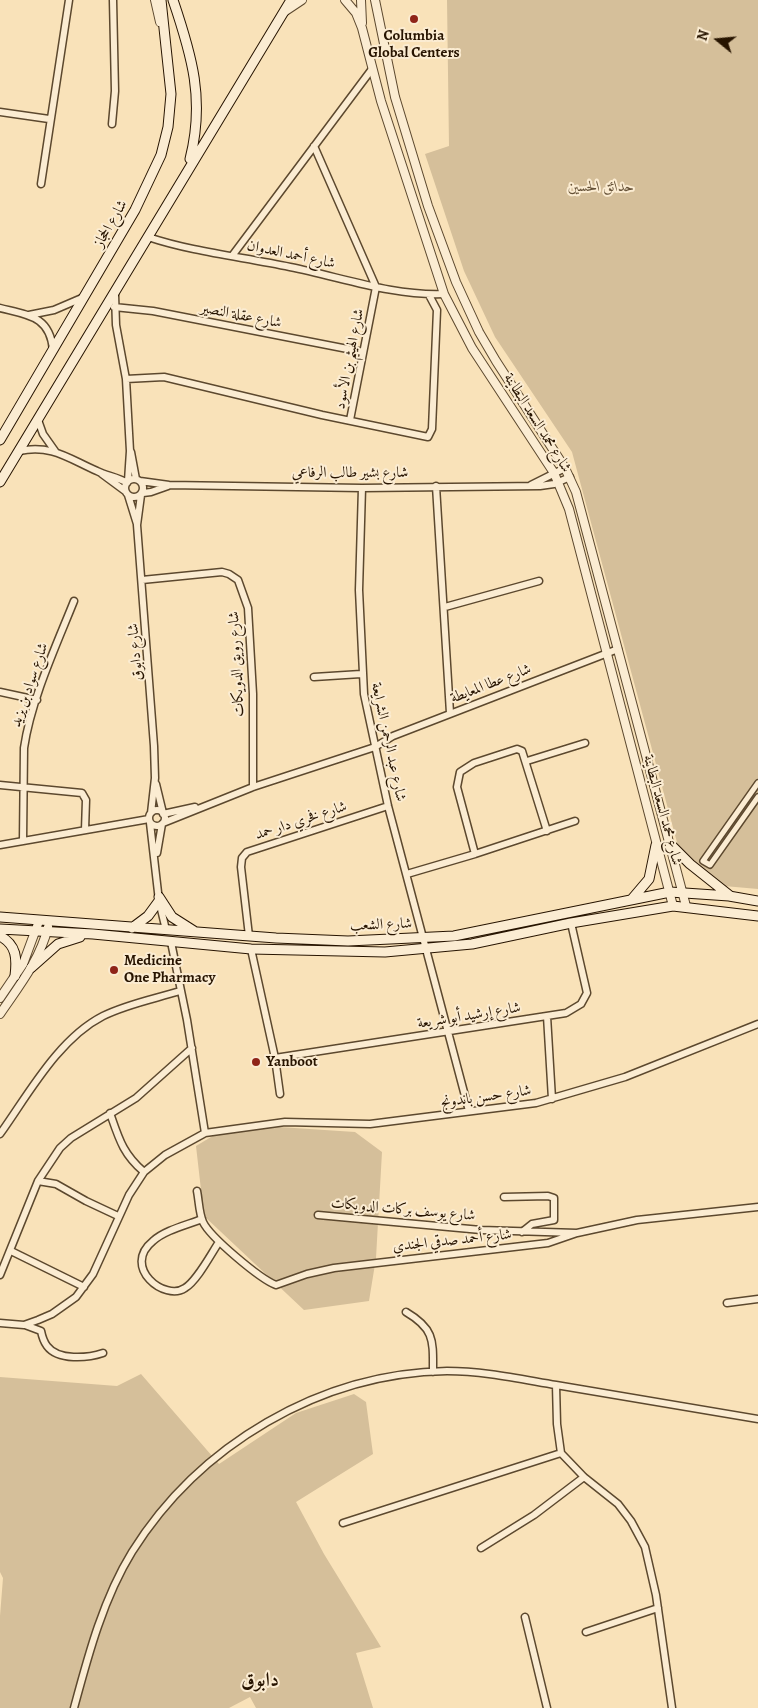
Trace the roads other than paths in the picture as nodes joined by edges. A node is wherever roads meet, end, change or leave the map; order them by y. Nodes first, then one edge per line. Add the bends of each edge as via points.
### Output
1 (69, 0) edge
2 (113, 0) edge
3 (154, 0) edge
4 (161, 0) edge
5 (173, 0) edge
6 (291, 0) edge
7 (302, 0) edge
8 (345, 0) edge
9 (361, 0) edge
10 (375, 0) edge
11 (282, 13) junction
12 (362, 28) junction
13 (164, 35) junction
14 (372, 69) junction
15 (396, 97) junction
16 (380, 101) junction
17 (0, 112) edge
18 (49, 119) junction
19 (112, 124) dead end
20 (314, 146) junction
21 (187, 169) junction
22 (41, 184) dead end
23 (148, 237) junction
24 (232, 256) junction
25 (376, 287) junction
26 (115, 294) junction
27 (444, 294) junction
28 (429, 295) junction
29 (86, 297) junction
30 (114, 307) junction
31 (0, 308) edge
32 (29, 315) junction
33 (53, 351) junction
34 (363, 352) junction
35 (126, 379) junction
36 (38, 420) junction
37 (350, 420) junction
38 (0, 440) edge
39 (55, 450) junction
40 (19, 451) junction
41 (130, 451) junction
42 (565, 468) junction
43 (554, 472) junction
44 (101, 473) junction
45 (570, 477) junction
46 (138, 480) junction
47 (0, 482) edge
48 (128, 482) junction
49 (559, 482) junction
50 (169, 485) junction
51 (531, 485) junction
52 (436, 486) junction
53 (362, 488) junction
54 (126, 493) junction
55 (142, 494) junction
56 (137, 525) junction
57 (142, 580) junction
58 (539, 581) dead end
59 (74, 601) dead end
60 (445, 607) junction
61 (618, 649) junction
62 (606, 653) junction
63 (362, 674) junction
64 (314, 677) dead end
65 (0, 692) edge
66 (37, 700) junction
67 (450, 713) junction
68 (585, 743) dead end
69 (375, 747) junction
70 (527, 761) junction
71 (155, 778) junction
72 (758, 783) edge
73 (0, 785) edge
74 (253, 787) junction
75 (24, 788) junction
76 (758, 797) edge
77 (204, 805) junction
78 (388, 806) junction
79 (163, 813) junction
80 (150, 818) junction
81 (575, 821) dead end
82 (163, 824) junction
83 (85, 830) junction
84 (547, 831) junction
85 (23, 841) junction
86 (0, 845) edge
87 (656, 845) junction
88 (671, 846) junction
89 (475, 854) junction
90 (156, 859) junction
91 (407, 874) junction
92 (670, 892) junction
93 (683, 892) junction
94 (729, 896) junction
95 (159, 899) junction
96 (632, 899) junction
97 (758, 901) edge
98 (674, 906) junction
99 (686, 906) junction
100 (758, 916) edge
101 (0, 917) edge
102 (39, 921) junction
103 (50, 921) junction
104 (571, 923) junction
105 (132, 928) junction
106 (0, 929) edge
107 (166, 930) junction
108 (36, 932) junction
109 (196, 932) junction
110 (47, 933) junction
111 (93, 934) junction
112 (0, 936) edge
113 (249, 936) junction
114 (424, 938) junction
115 (171, 942) junction
116 (251, 949) junction
117 (427, 949) junction
118 (31, 968) junction
119 (15, 976) junction
120 (180, 991) junction
121 (0, 998) edge
122 (0, 1014) edge
123 (547, 1016) junction
124 (758, 1024) edge
125 (449, 1032) junction
126 (192, 1048) junction
127 (275, 1058) junction
128 (280, 1094) dead end
129 (552, 1100) junction
130 (469, 1112) junction
131 (110, 1114) junction
132 (205, 1133) junction
133 (0, 1134) edge
134 (144, 1172) junction
135 (38, 1181) junction
136 (197, 1191) dead end
137 (504, 1197) dead end
138 (758, 1207) edge
139 (318, 1215) dead end
140 (118, 1216) junction
141 (202, 1219) junction
142 (522, 1232) junction
143 (577, 1233) junction
144 (220, 1242) junction
145 (11, 1251) junction
146 (0, 1275) edge
147 (84, 1287) junction
148 (758, 1299) edge
149 (727, 1303) dead end
150 (406, 1312) dead end
151 (0, 1323) edge
152 (24, 1325) junction
153 (103, 1353) dead end
154 (433, 1372) junction
155 (556, 1385) junction
156 (758, 1419) edge
157 (562, 1453) junction
158 (584, 1477) junction
159 (343, 1523) dead end
160 (482, 1548) dead end
161 (658, 1608) junction
162 (525, 1617) dead end
163 (586, 1632) dead end
164 (74, 1708) edge
165 (548, 1708) edge
166 (672, 1708) edge

1 - 18 street
2 - 19 street via 115,91
3 - 13 street, شارع الحجاز
4 - 13 main road
5 - 21 main road via 196,79 196,129
6 - 11 main road
7 - 11 street
8 - 12 street, شارع محمد السعد البطاينة
9 - 12 street
10 - 15 street, شارع محمد السعد البطاينة
11 - 21 main road
12 - 14 street, شارع محمد السعد البطاينة
13 - 29 main road, شارع الحجاز via 171,94 164,146 152,177
14 - 16 street, شارع محمد السعد البطاينة
14 - 20 street
15 - 16 street
15 - 42 street, شارع محمد السعد البطاينة via 428,206 465,302 496,361
16 - 27 street, شارع محمد السعد البطاينة
17 - 18 street
18 - 22 street
20 - 24 street
20 - 25 street
21 - 23 main road
23 - 24 street, شارع أحمد العدوان
23 - 26 main road
24 - 25 street, شارع أحمد العدوان
25 - 28 street, شارع أحمد العدوان
25 - 34 street, شارع الهيثم بن الأسود
26 - 30 street
26 - 36 main road
27 - 28 street, شارع أحمد العدوان
27 - 43 street, شارع محمد السعد البطاينة via 472,348
28 - 37 street via 437,310 430,433 424,438
29 - 32 street via 54,310
29 - 33 main road, شارع الحجاز
30 - 34 street, شارع عقلة النصير via 153,311
30 - 35 street
31 - 32 street
32 - 33 street via 47,328
33 - 38 main road, شارع الحجاز
34 - 37 street, شارع الهيثم بن الأسود
35 - 37 street, شارع الهيثم بن الأسود via 164,377
35 - 41 street
36 - 39 street via 42,434
36 - 40 main road
39 - 40 street
39 - 44 street
40 - 47 main road
41 - 46 street
41 - 48 street
42 - 43 street, شارع بشير طالب الرفاعي
42 - 45 street, شارع محمد السعد البطاينة
43 - 49 street, شارع محمد السعد البطاينة
43 - 51 street, شارع بشير طالب الرفاعي
44 - 48 street
44 - 54 street
45 - 49 street, شارع بشير طالب الرفاعي
45 - 61 street, شارع محمد السعد البطاينة
46 - 48 street
46 - 50 street, شارع بشير طالب الرفاعي
46 - 55 street via 143,485
48 - 54 street
49 - 51 street, شارع بشير طالب الرفاعي
49 - 62 street, شارع محمد السعد البطاينة
50 - 53 street, شارع بشير طالب الرفاعي
50 - 55 street, شارع بشير طالب الرفاعي
51 - 52 street, شارع بشير طالب الرفاعي
52 - 53 street, شارع بشير طالب الرفاعي
52 - 60 street
53 - 63 street, شارع عبد الرحمن الشرايعة via 359,590
54 - 55 street via 134,498
54 - 56 street, شارع دابوق
55 - 56 street, شارع دابوق
56 - 57 street, شارع دابوق
57 - 71 street, شارع دابوق
57 - 74 street, شارع رويق الدويكات via 222,572 234,576 242,587 249,618
58 - 60 street
59 - 66 street, شارع سواد بن يزيد
60 - 67 street
61 - 62 street, شارع عطا المعايطة
61 - 88 street, شارع محمد السعد البطاينة
62 - 67 street, شارع عطا المعايطة
62 - 87 street, شارع محمد السعد البطاينة
63 - 64 street
63 - 69 street, شارع عبد الرحمن الشرايعة
65 - 66 street
66 - 75 street, شارع سواد بن يزيد via 24,748
67 - 69 street, شارع عطا المعايطة via 393,736
68 - 70 street
69 - 74 street
69 - 78 street, شارع عبد الرحمن الشرايعة
70 - 84 street
70 - 89 street via 522,751 517,749 474,763 460,772 457,787
71 - 79 street, شارع دابوق
71 - 80 street, شارع دابوق
72 - 76 street via 703,861 710,865
73 - 75 street
74 - 77 street
75 - 83 street via 82,793 86,800
75 - 85 street, شارع سواد بن يزيد
77 - 79 street
77 - 82 street
78 - 91 street, شارع عبد الرحمن الشرايعة
78 - 113 street, شارع فخري دار حمد via 244,855 241,867
79 - 80 street via 158,810
79 - 82 street, شارع دابوق
80 - 82 street via 156,827
80 - 83 street
80 - 90 street, شارع دابوق
81 - 84 street
82 - 90 street, شارع دابوق
83 - 85 street
84 - 89 street
85 - 86 street
87 - 92 street, شارع محمد السعد البطاينة
87 - 96 main road via 649,879
88 - 93 street, شارع محمد السعد البطاينة
88 - 94 main road
89 - 91 street
90 - 95 street, شارع دابوق
91 - 114 street, شارع عبد الرحمن الشرايعة
92 - 93 main road, شارع الشعب
92 - 96 main road, شارع الشعب
92 - 98 street, شارع محمد السعد البطاينة
93 - 94 main road, شارع الشعب
93 - 99 street, شارع محمد السعد البطاينة
94 - 97 main road, شارع الشعب
95 - 105 main road via 148,916
95 - 107 street, شارع دابوق
95 - 109 main road via 172,917
96 - 114 main road, شارع الشعب via 491,930
98 - 99 main road, شارع الشعب
98 - 104 main road, شارع الشعب
99 - 100 main road, شارع الشعب
101 - 102 main road, شارع الشعب
102 - 103 main road, شارع الشعب
102 - 108 street
103 - 105 main road, شارع الشعب
103 - 110 street
104 - 117 main road, شارع الشعب via 485,942
104 - 123 street, شارع إرشيد أبو شريعة via 587,993 578,1007
105 - 107 main road, شارع الشعب
106 - 108 main road, شارع الشعب
107 - 109 main road, شارع الشعب
108 - 110 main road, شارع الشعب
108 - 119 street
109 - 113 main road, شارع الشعب
110 - 111 main road, شارع الشعب
110 - 118 street
111 - 115 main road, شارع الشعب
111 - 118 main road via 58,944
112 - 119 main road via 15,951
113 - 114 main road, شارع الشعب via 348,941
114 - 117 street, شارع عبد الرحمن الشرايعة
115 - 116 main road, شارع الشعب
115 - 120 street
116 - 117 main road, شارع الشعب via 376,952
116 - 127 street
117 - 125 street, شارع عبد الرحمن الشرايعة
118 - 122 street
119 - 121 street
120 - 126 street
120 - 133 street via 115,1011 84,1029 54,1057
123 - 125 street, شارع إرشيد أبو شريعة
123 - 129 street
124 - 129 street, شارع حسن باندونج via 625,1077
125 - 127 street, شارع إرشيد أبو شريعة
125 - 130 street, شارع عبد الرحمن الشرايعة
126 - 131 street via 160,1078
126 - 132 street
127 - 128 street
129 - 130 street, شارع حسن باندونج
130 - 132 street, شارع حسن باندونج via 370,1124 285,1122
131 - 134 street via 128,1158
131 - 135 street via 60,1148
132 - 134 street via 164,1155
134 - 140 street
135 - 140 street via 56,1184
135 - 145 street
136 - 141 street, شارع أحمد صدقي الجندي
137 - 142 street via 554,1198 556,1217 553,1221 532,1224
138 - 143 street, شارع أحمد صدقي الجندي via 650,1218
139 - 142 street, شارع يوسف بركات الدويكات
140 - 147 street via 100,1260
141 - 144 street, شارع أحمد صدقي الجندي
141 - 144 street via 152,1241 142,1260 147,1279 170,1290 186,1288
142 - 143 street, شارع يوسف بركات الدويكات
143 - 144 street, شارع أحمد صدقي الجندي via 548,1244 334,1268 276,1285
145 - 146 street
145 - 147 street
147 - 152 street via 67,1305
148 - 149 street
150 - 154 street via 429,1330 433,1342
151 - 152 street
152 - 153 street via 41,1331 46,1345 54,1351 86,1358
154 - 155 street via 476,1373
154 - 164 street via 366,1380 286,1411 240,1439 188,1482 143,1536 118,1578 98,1629
155 - 156 street
155 - 157 street
157 - 158 street
157 - 159 street
158 - 160 street via 534,1515
158 - 161 street via 612,1498 638,1532 650,1564
161 - 163 street
161 - 166 street
162 - 165 street

